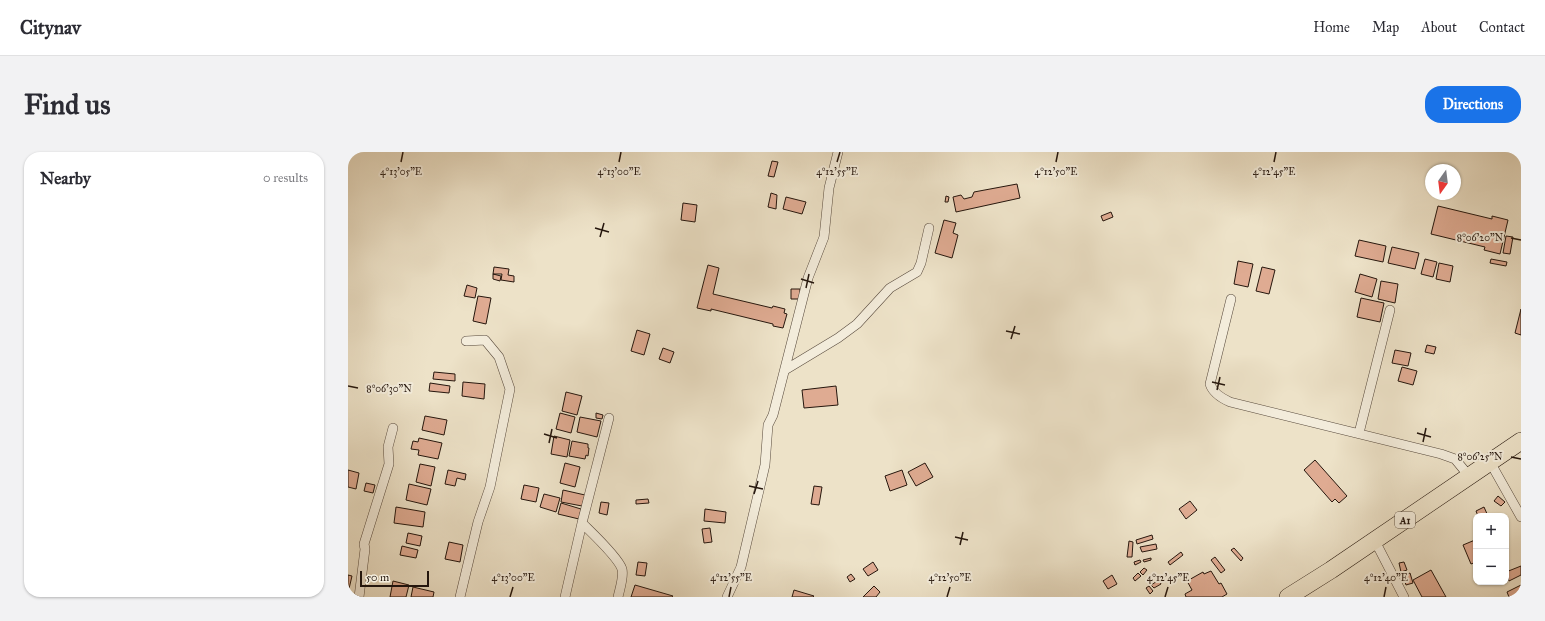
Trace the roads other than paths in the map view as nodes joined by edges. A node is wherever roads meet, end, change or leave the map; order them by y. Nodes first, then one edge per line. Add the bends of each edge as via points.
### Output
1 (838, 152) edge
2 (929, 228) dead end
3 (1231, 299) dead end
4 (1390, 310) dead end
5 (466, 341) dead end
6 (785, 370) junction
7 (609, 418) dead end
8 (393, 428) dead end
9 (1359, 434) junction
10 (1521, 441) edge
11 (1490, 462) junction
12 (1469, 476) junction
13 (1521, 517) edge
14 (582, 523) junction
15 (1374, 539) junction
16 (359, 597) edge
17 (460, 597) edge
18 (565, 597) edge
19 (618, 597) edge
20 (728, 597) edge
21 (1288, 597) edge
22 (1404, 597) edge

1 - 6 street via 829,188 824,237 808,278
2 - 6 street via 917,272 890,288 857,324
3 - 9 street via 1210,384 1216,394 1230,402
4 - 9 street
5 - 17 street via 485,340 500,357 510,389 490,487 478,522
6 - 20 street via 768,425 765,465 741,568
7 - 14 street
8 - 16 street via 388,447 389,464 364,544
9 - 12 street via 1450,456
10 - 11 highway, A1
11 - 12 highway, A1
11 - 13 street
12 - 15 highway, A1
14 - 18 street
14 - 19 street via 618,562 622,570
15 - 21 highway, A1
15 - 22 street

